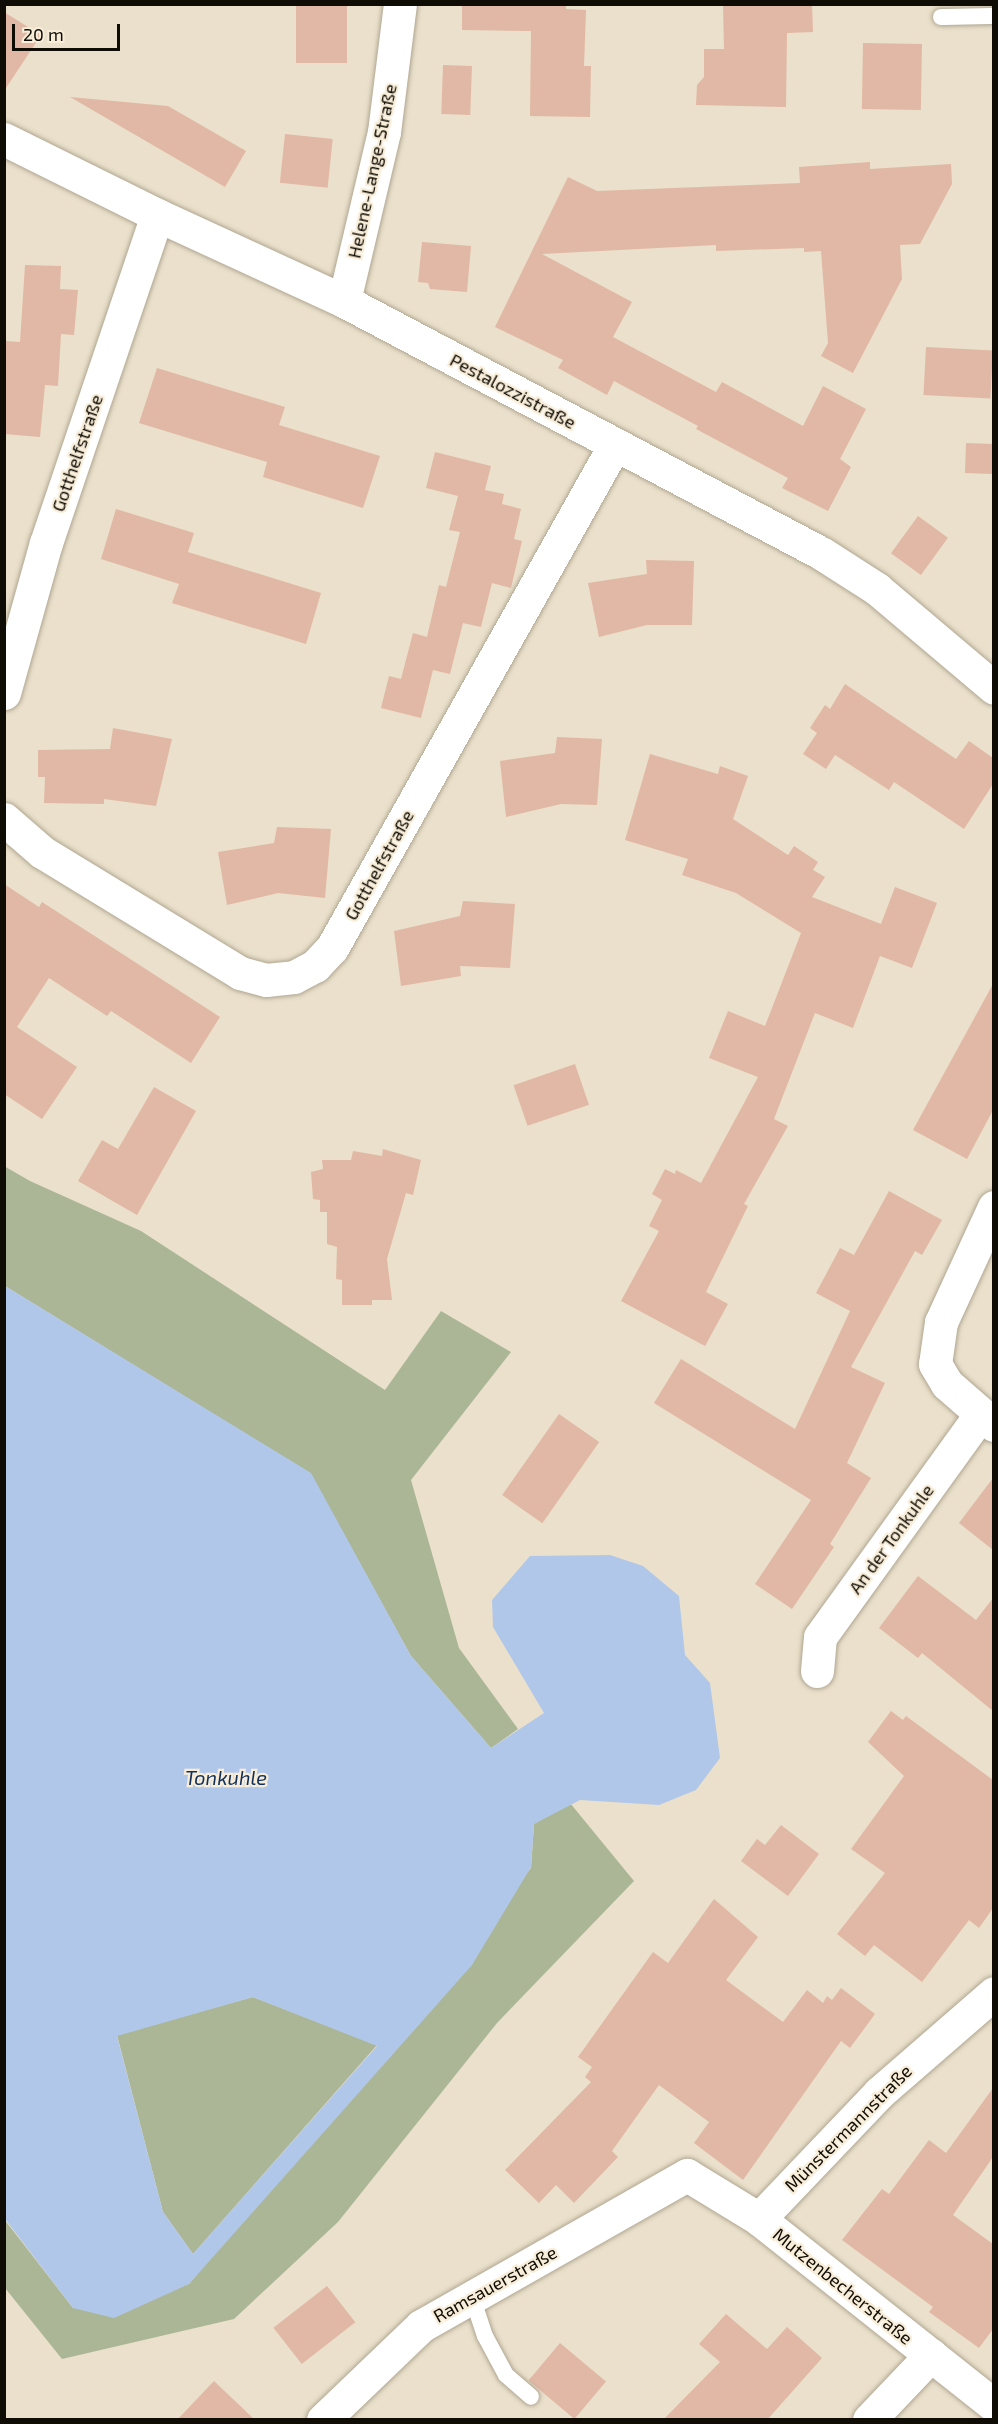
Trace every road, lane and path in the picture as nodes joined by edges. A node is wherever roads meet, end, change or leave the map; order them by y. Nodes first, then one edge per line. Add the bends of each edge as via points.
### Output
1 (400, 4) edge
2 (993, 16) edge
3 (941, 17) dead end
4 (4, 139) edge
5 (157, 215) junction
6 (344, 301) junction
7 (614, 446) junction
8 (993, 688) edge
9 (4, 693) edge
10 (4, 819) edge
11 (993, 1207) edge
12 (987, 1419) edge
13 (817, 1671) dead end
14 (993, 1993) edge
15 (687, 2175) joint
16 (759, 2219) junction
17 (472, 2297) junction
18 (931, 2355) junction
19 (531, 2397) dead end
20 (993, 2405) edge
21 (323, 2420) edge
22 (869, 2420) edge

1 - 6 street, Helene-Lange-Straße via 384,132
2 - 3 lane
4 - 5 street, Pestalozzistraße
5 - 6 street, Pestalozzistraße
5 - 9 street, Gotthelfstraße via 46,543
6 - 7 street, Pestalozzistraße
7 - 8 street, Pestalozzistraße via 821,553 877,589
7 - 10 street, Gotthelfstraße via 332,948 315,966 294,977 266,980 240,973 42,852
11 - 12 street via 935,1343 935,1364 947,1384
12 - 13 street, An der Tonkuhle via 820,1637
14 - 16 street, Münstermannstraße via 879,2093
15 - 16 street, Mutzenbecherstraße
15 - 17 street, Ramsauerstraße
16 - 18 street, Mutzenbecherstraße
17 - 19 lane via 485,2336 506,2375
17 - 21 street, Ramsauerstraße via 421,2326
18 - 20 street, Mutzenbecherstraße
18 - 22 street

